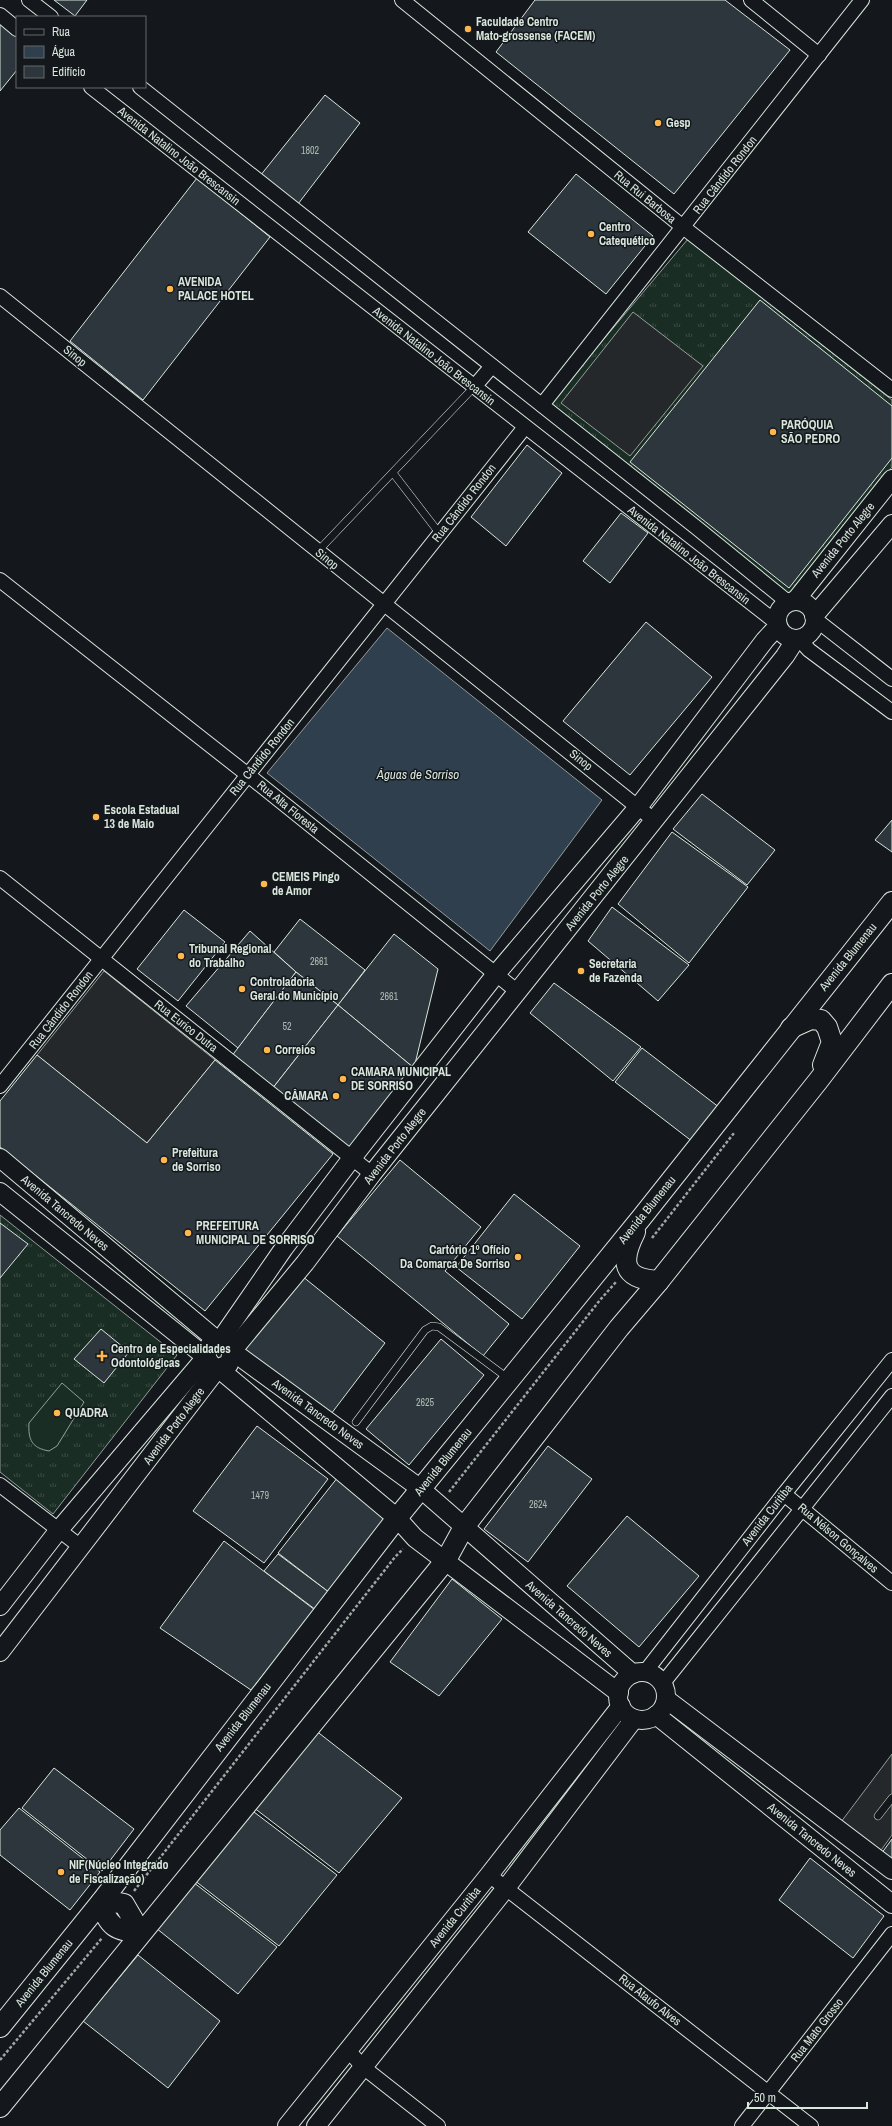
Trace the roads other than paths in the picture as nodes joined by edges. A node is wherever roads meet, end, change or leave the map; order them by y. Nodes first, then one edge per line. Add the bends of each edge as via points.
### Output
1 (30, 0) edge
2 (402, 0) edge
3 (751, 0) edge
4 (862, 0) edge
5 (0, 16) edge
6 (50, 16) edge
7 (16, 28) edge
8 (819, 55) junction
9 (92, 88) edge
10 (141, 88) edge
11 (683, 227) junction
12 (0, 296) edge
13 (492, 366) junction
14 (474, 387) junction
15 (892, 390) edge
16 (542, 405) junction
17 (525, 427) junction
18 (393, 472) junction
19 (892, 479) edge
20 (892, 524) edge
21 (440, 534) junction
22 (318, 551) junction
23 (0, 580) edge
24 (792, 602) junction
25 (384, 604) junction
26 (814, 617) junction
27 (777, 624) junction
28 (797, 639) junction
29 (892, 679) edge
30 (892, 712) edge
31 (248, 775) junction
32 (639, 806) junction
33 (655, 821) junction
34 (0, 878) edge
35 (892, 902) edge
36 (102, 958) junction
37 (496, 974) junction
38 (892, 984) edge
39 (518, 992) junction
40 (790, 1029) junction
41 (818, 1081) junction
42 (0, 1086) edge
43 (0, 1158) edge
44 (352, 1158) junction
45 (375, 1175) junction
46 (0, 1192) edge
47 (642, 1217) junction
48 (284, 1248) junction
49 (305, 1263) junction
50 (659, 1281) junction
51 (225, 1347) junction
52 (892, 1360) edge
53 (212, 1362) junction
54 (509, 1379) junction
55 (892, 1396) edge
56 (356, 1422) dead end
57 (0, 1485) edge
58 (422, 1489) junction
59 (784, 1494) junction
60 (801, 1508) junction
61 (397, 1518) junction
62 (464, 1528) junction
63 (58, 1531) junction
64 (81, 1548) junction
65 (446, 1560) junction
66 (892, 1583) edge
67 (0, 1606) edge
68 (0, 1652) edge
69 (639, 1673) junction
70 (664, 1691) junction
71 (620, 1700) junction
72 (656, 1716) junction
73 (634, 1719) junction
74 (892, 1798) edge
75 (878, 1816) dead end
76 (892, 1870) edge
77 (489, 1875) junction
78 (506, 1888) junction
79 (101, 1902) junction
80 (892, 1904) edge
81 (141, 1933) junction
82 (892, 1934) edge
83 (0, 2027) edge
84 (347, 2050) junction
85 (363, 2067) junction
86 (768, 2092) junction
87 (0, 2107) edge
88 (287, 2126) edge
89 (316, 2126) edge
90 (438, 2126) edge
91 (742, 2126) edge
92 (811, 2126) edge

1 - 6 street
2 - 11 street, Rua Rui Barbosa
3 - 8 street
4 - 8 street, Rua Cândido Rondon
5 - 7 street
8 - 11 street, Rua Cândido Rondon
9 - 14 street, Avenida Natalino João Brescansin
10 - 13 street, Avenida Natalino João Brescansin
11 - 15 street, Rua Rui Barbosa
11 - 16 street, Rua Cândido Rondon
12 - 22 street, Sinop
13 - 14 street
13 - 16 street, Avenida Natalino João Brescansin
14 - 17 street, Avenida Natalino João Brescansin
14 - 18 lane
16 - 24 street, Avenida Natalino João Brescansin
17 - 21 street, Rua Cândido Rondon
17 - 27 street, Avenida Natalino João Brescansin
18 - 21 lane
18 - 22 lane
19 - 24 street, Avenida Porto Alegre
20 - 26 street
21 - 25 street, Rua Cândido Rondon
22 - 25 street, Sinop
23 - 31 street, Rua Alta Floresta
24 - 26 street via 806,604
24 - 27 street via 778,613
25 - 31 street, Rua Cândido Rondon
25 - 32 street, Sinop
26 - 28 street via 813,629 809,634
26 - 29 street
27 - 28 street via 784,635
27 - 32 street, Avenida Porto Alegre
28 - 30 street
28 - 33 street, Avenida Porto Alegre
31 - 36 street, Rua Cândido Rondon
31 - 37 street, Rua Alta Floresta
32 - 33 street, Sinop
32 - 37 street, Avenida Porto Alegre
33 - 39 street, Avenida Porto Alegre
34 - 36 street, Rua Eurico Dutra
35 - 40 main road, Avenida Blumenau
36 - 42 street, Rua Cândido Rondon
36 - 44 street, Rua Eurico Dutra
37 - 39 street, Rua Alta Floresta
37 - 44 street, Avenida Porto Alegre
38 - 41 main road
39 - 45 street, Avenida Porto Alegre
40 - 41 main road via 811,1019 821,1020 827,1027 832,1042
40 - 47 main road, Avenida Blumenau
41 - 50 main road
43 - 51 street, Avenida Tancredo Neves
44 - 45 street, Rua Eurico Dutra
44 - 48 street, Avenida Porto Alegre
45 - 49 street, Avenida Porto Alegre via 354,1206
46 - 53 street, Avenida Tancredo Neves
47 - 50 main road via 629,1244 626,1264 639,1279
47 - 54 main road, Avenida Blumenau
48 - 49 street
48 - 51 street, Avenida Porto Alegre
49 - 51 street, Avenida Porto Alegre
50 - 62 main road via 619,1328
51 - 53 street, Avenida Porto Alegre via 209,1346
51 - 53 street, Avenida Porto Alegre via 229,1364
51 - 58 street, Avenida Tancredo Neves
52 - 59 street, Avenida Curitiba
53 - 61 street, Avenida Tancredo Neves
53 - 63 street, Avenida Porto Alegre
53 - 64 street, Avenida Porto Alegre
54 - 56 lane via 439,1327 432,1326 425,1330
54 - 58 main road, Avenida Blumenau
55 - 60 street, Avenida Curitiba
57 - 63 street
58 - 61 main road, Avenida Blumenau
58 - 62 street, Avenida Tancredo Neves
59 - 60 street, Rua Nélson Gonçalves
59 - 69 street, Avenida Curitiba
60 - 66 street, Rua Nélson Gonçalves
60 - 70 street, Avenida Curitiba
61 - 65 street, Avenida Tancredo Neves via 415,1538
61 - 79 main road, Avenida Blumenau
62 - 65 main road
62 - 69 street, Avenida Tancredo Neves
63 - 64 street
63 - 67 street, Avenida Porto Alegre
64 - 68 street, Avenida Porto Alegre
65 - 71 street, Avenida Tancredo Neves
65 - 81 main road
69 - 70 street via 655,1676
69 - 71 street via 626,1679
70 - 72 street via 661,1711
70 - 76 street, Avenida Tancredo Neves
71 - 73 street via 624,1712
71 - 77 street, Avenida Curitiba
72 - 73 street via 650,1719
72 - 80 street, Avenida Tancredo Neves
73 - 78 street, Avenida Curitiba
74 - 75 lane
77 - 78 street, Rua Ataufo Alves
77 - 84 street, Avenida Curitiba
78 - 85 street, Avenida Curitiba
78 - 86 street, Rua Ataufo Alves
79 - 81 main road via 112,1926
79 - 83 main road, Avenida Blumenau
81 - 87 main road
82 - 86 street, Rua Mato Grosso
84 - 85 street
84 - 88 street, Avenida Curitiba
85 - 89 street, Avenida Curitiba
85 - 90 street
86 - 91 street, Rua Mato Grosso
86 - 92 street, Rua Ataufo Alves

